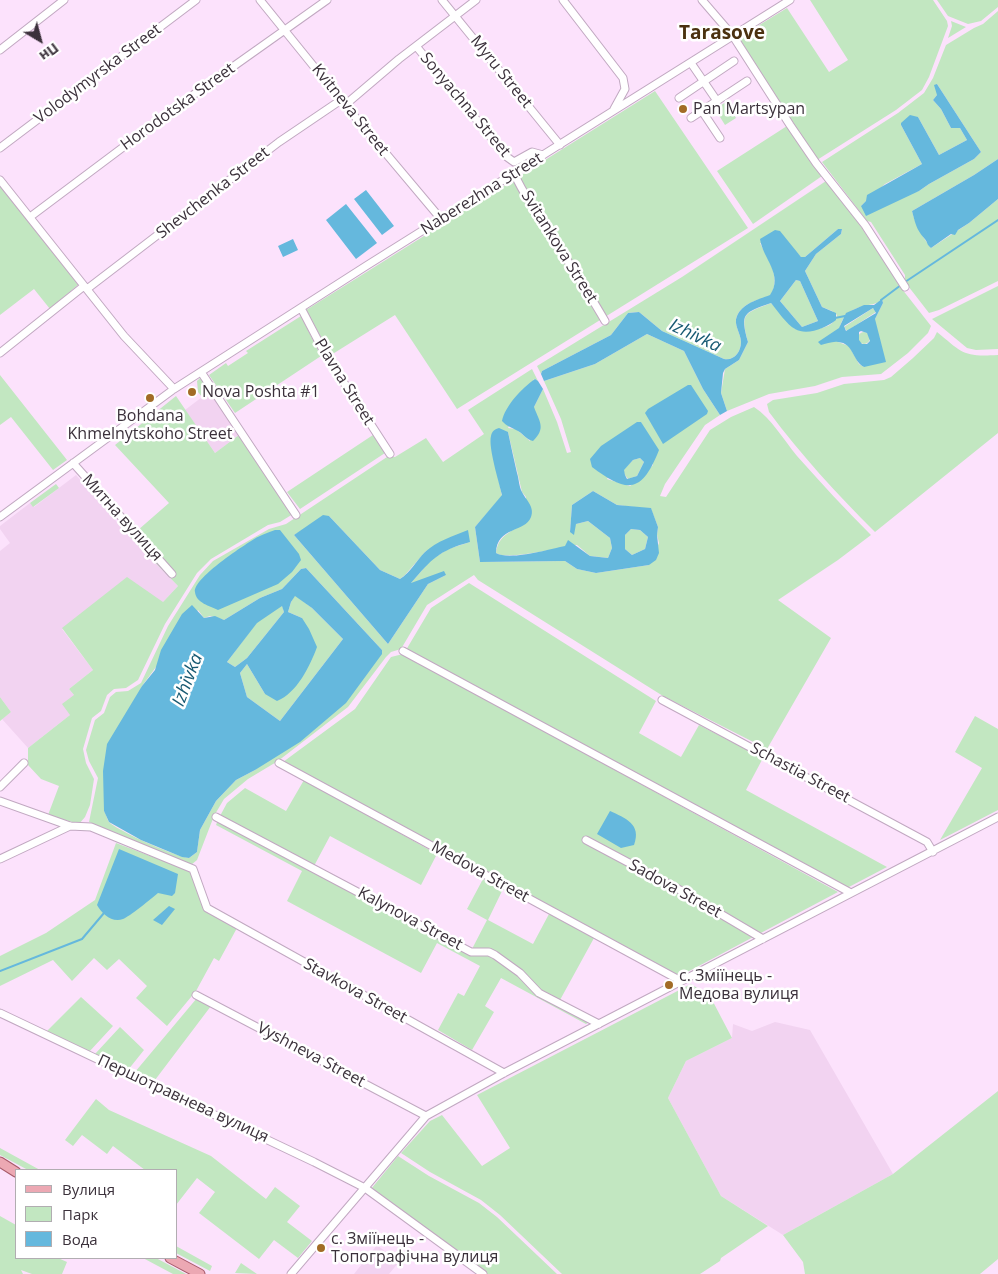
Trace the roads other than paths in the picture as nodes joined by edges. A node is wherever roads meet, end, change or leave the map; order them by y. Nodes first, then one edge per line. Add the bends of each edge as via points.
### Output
1 (64, 0) edge
2 (196, 0) edge
3 (260, 0) edge
4 (327, 0) edge
5 (442, 0) edge
6 (476, 0) edge
7 (563, 0) edge
8 (702, 0) edge
9 (790, 0) edge
10 (454, 16) junction
11 (284, 29) junction
12 (734, 36) junction
13 (416, 46) junction
14 (0, 50) edge
15 (734, 61) dead end
16 (691, 63) junction
17 (704, 81) junction
18 (747, 81) dead end
19 (679, 98) dead end
20 (717, 101) junction
21 (343, 103) junction
22 (702, 111) junction
23 (613, 112) junction
24 (691, 118) dead end
25 (720, 138) dead end
26 (560, 145) junction
27 (0, 148) edge
28 (543, 155) junction
29 (514, 173) junction
30 (0, 180) edge
31 (30, 217) junction
32 (441, 219) junction
33 (85, 287) junction
34 (905, 287) dead end
35 (300, 308) junction
36 (605, 321) dead end
37 (0, 353) edge
38 (201, 372) junction
39 (174, 389) junction
40 (390, 454) dead end
41 (73, 463) junction
42 (296, 515) dead end
43 (0, 517) edge
44 (172, 574) dead end
45 (403, 651) dead end
46 (662, 700) dead end
47 (24, 763) dead end
48 (279, 763) dead end
49 (0, 787) edge
50 (0, 801) edge
51 (216, 817) dead end
52 (998, 817) edge
53 (70, 826) junction
54 (586, 840) dead end
55 (933, 852) junction
56 (0, 859) edge
57 (851, 894) junction
58 (763, 939) junction
59 (681, 982) junction
60 (196, 995) dead end
61 (0, 1013) edge
62 (599, 1024) junction
63 (504, 1073) junction
64 (426, 1116) junction
65 (0, 1162) edge
66 (15, 1171) edge
67 (365, 1188) junction
68 (172, 1259) edge
69 (200, 1274) edge
70 (291, 1274) edge
71 (483, 1274) edge

1 - 14 street
2 - 27 street, Volodymyrska Street
3 - 11 street, Kvitneva Street
4 - 11 street, Horodotska Street
5 - 10 street, Myru Street
6 - 10 street, Shevchenka Street
7 - 23 street via 623,78 625,89
8 - 12 street
9 - 12 street, Naberezhna Street
10 - 13 street, Shevchenka Street
10 - 26 street, Myru Street
11 - 21 street, Kvitneva Street
11 - 31 street, Horodotska Street
12 - 16 street, Naberezhna Street
12 - 34 street via 790,126 861,219
13 - 21 street, Shevchenka Street
13 - 28 street, Sonyachna Street via 507,157 514,162 532,152
15 - 17 street
16 - 17 street
16 - 23 street, Naberezhna Street
17 - 19 street
17 - 20 street
18 - 20 street
20 - 22 street
21 - 32 street, Kvitneva Street
21 - 33 street, Shevchenka Street via 279,142 158,236
22 - 24 street
22 - 25 street
23 - 26 street, Naberezhna Street
26 - 28 street, Naberezhna Street
28 - 29 street, Naberezhna Street
29 - 32 street, Naberezhna Street
29 - 36 street, Svitankova Street
30 - 31 street
31 - 33 street
32 - 35 street, Naberezhna Street
33 - 37 street, Shevchenka Street
33 - 39 street via 124,336
35 - 38 street, Naberezhna Street
35 - 40 street, Plavna Street via 324,352
38 - 39 street, Naberezhna Street
38 - 42 street
39 - 41 street, Naberezhna Street
41 - 43 street, Naberezhna Street
41 - 44 street, Митна вулиця
45 - 57 street
46 - 55 street, Schastia Street via 927,842
47 - 49 street
48 - 59 street, Medova Street
50 - 53 street
51 - 62 street, Kalynova Street via 471,952 495,955 540,992
52 - 55 street
53 - 56 street
53 - 63 street, Stavkova Street via 91,827 193,869 207,908
54 - 58 street, Sadova Street
55 - 57 street
57 - 58 street
58 - 59 street
59 - 62 street
60 - 64 street, Vyshneva Street
61 - 67 street, Першотравнева вулиця
62 - 63 street
63 - 64 street
64 - 67 street
65 - 66 main road
67 - 70 street
67 - 71 street, Першотравнева вулиця
68 - 69 main road

